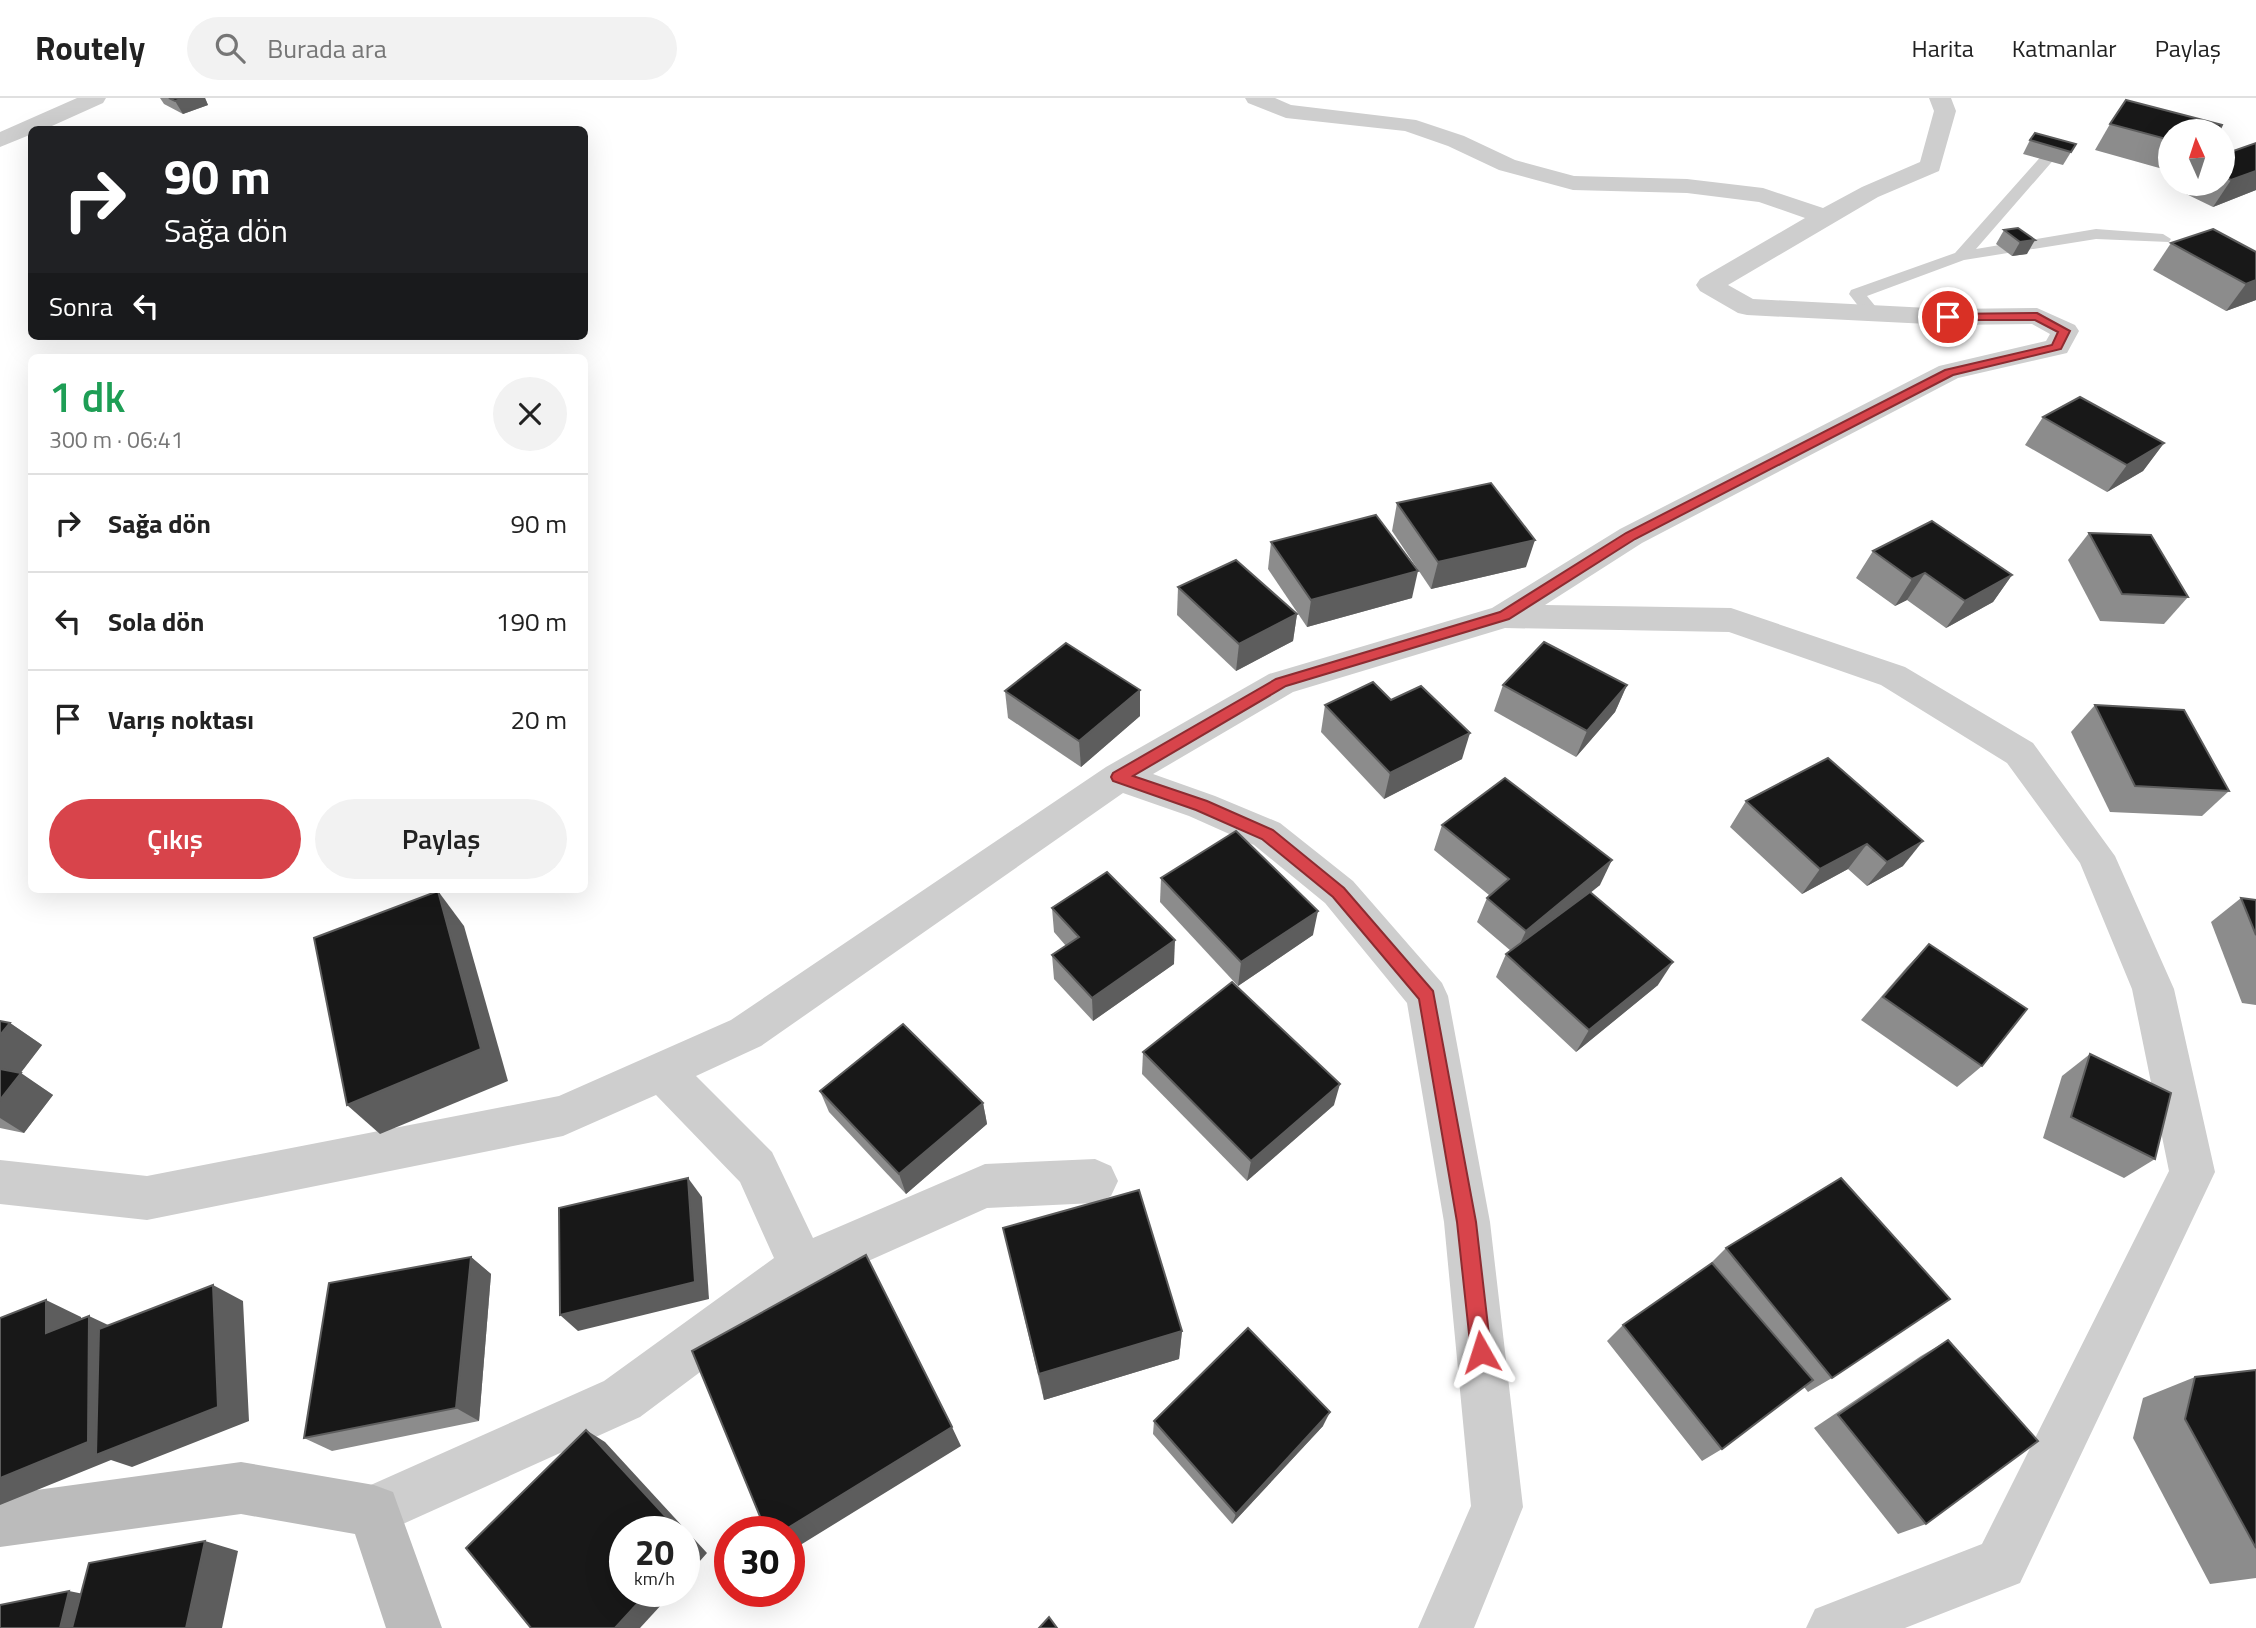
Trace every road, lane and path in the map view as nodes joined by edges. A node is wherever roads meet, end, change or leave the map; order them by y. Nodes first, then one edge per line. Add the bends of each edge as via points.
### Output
1 (95, 98) edge
2 (1256, 98) edge
3 (1940, 98) edge
4 (32, 126) edge
5 (28, 128) edge
6 (0, 140) edge
7 (2058, 146) edge
8 (1825, 217) junction
9 (2163, 239) dead end
10 (1961, 256) junction
11 (1872, 312) junction
12 (1504, 616) junction
13 (1119, 777) junction
14 (662, 1072) junction
15 (1095, 1181) dead end
16 (0, 1182) edge
17 (802, 1266) junction
18 (374, 1511) junction
19 (0, 1521) edge
20 (414, 1628) edge
21 (1446, 1628) edge
22 (1834, 1628) edge

1 - 4 street
2 - 8 street via 1286,111 1408,125 1507,165 1573,183 1687,186 1762,195
3 - 8 street via 1945,111 1931,166
5 - 6 street
7 - 10 lane
8 - 11 street via 1709,285 1746,307
9 - 10 lane via 2096,234
10 - 11 lane via 1857,294
11 - 12 street via 2037,316 2064,331 2057,347 1949,372 1631,536
12 - 13 street via 1281,682
12 - 22 street via 1731,620 1893,676 2020,753 2096,856 2153,989 2192,1172 2007,1552 2001,1564
13 - 14 street via 746,1033
13 - 21 street via 1267,834 1339,892 1427,996 1467,1222 1497,1507
14 - 16 street via 564,1116 148,1198
14 - 17 street via 756,1167
15 - 17 street via 985,1186
17 - 18 street via 622,1399
18 - 19 street via 241,1488
18 - 20 street

